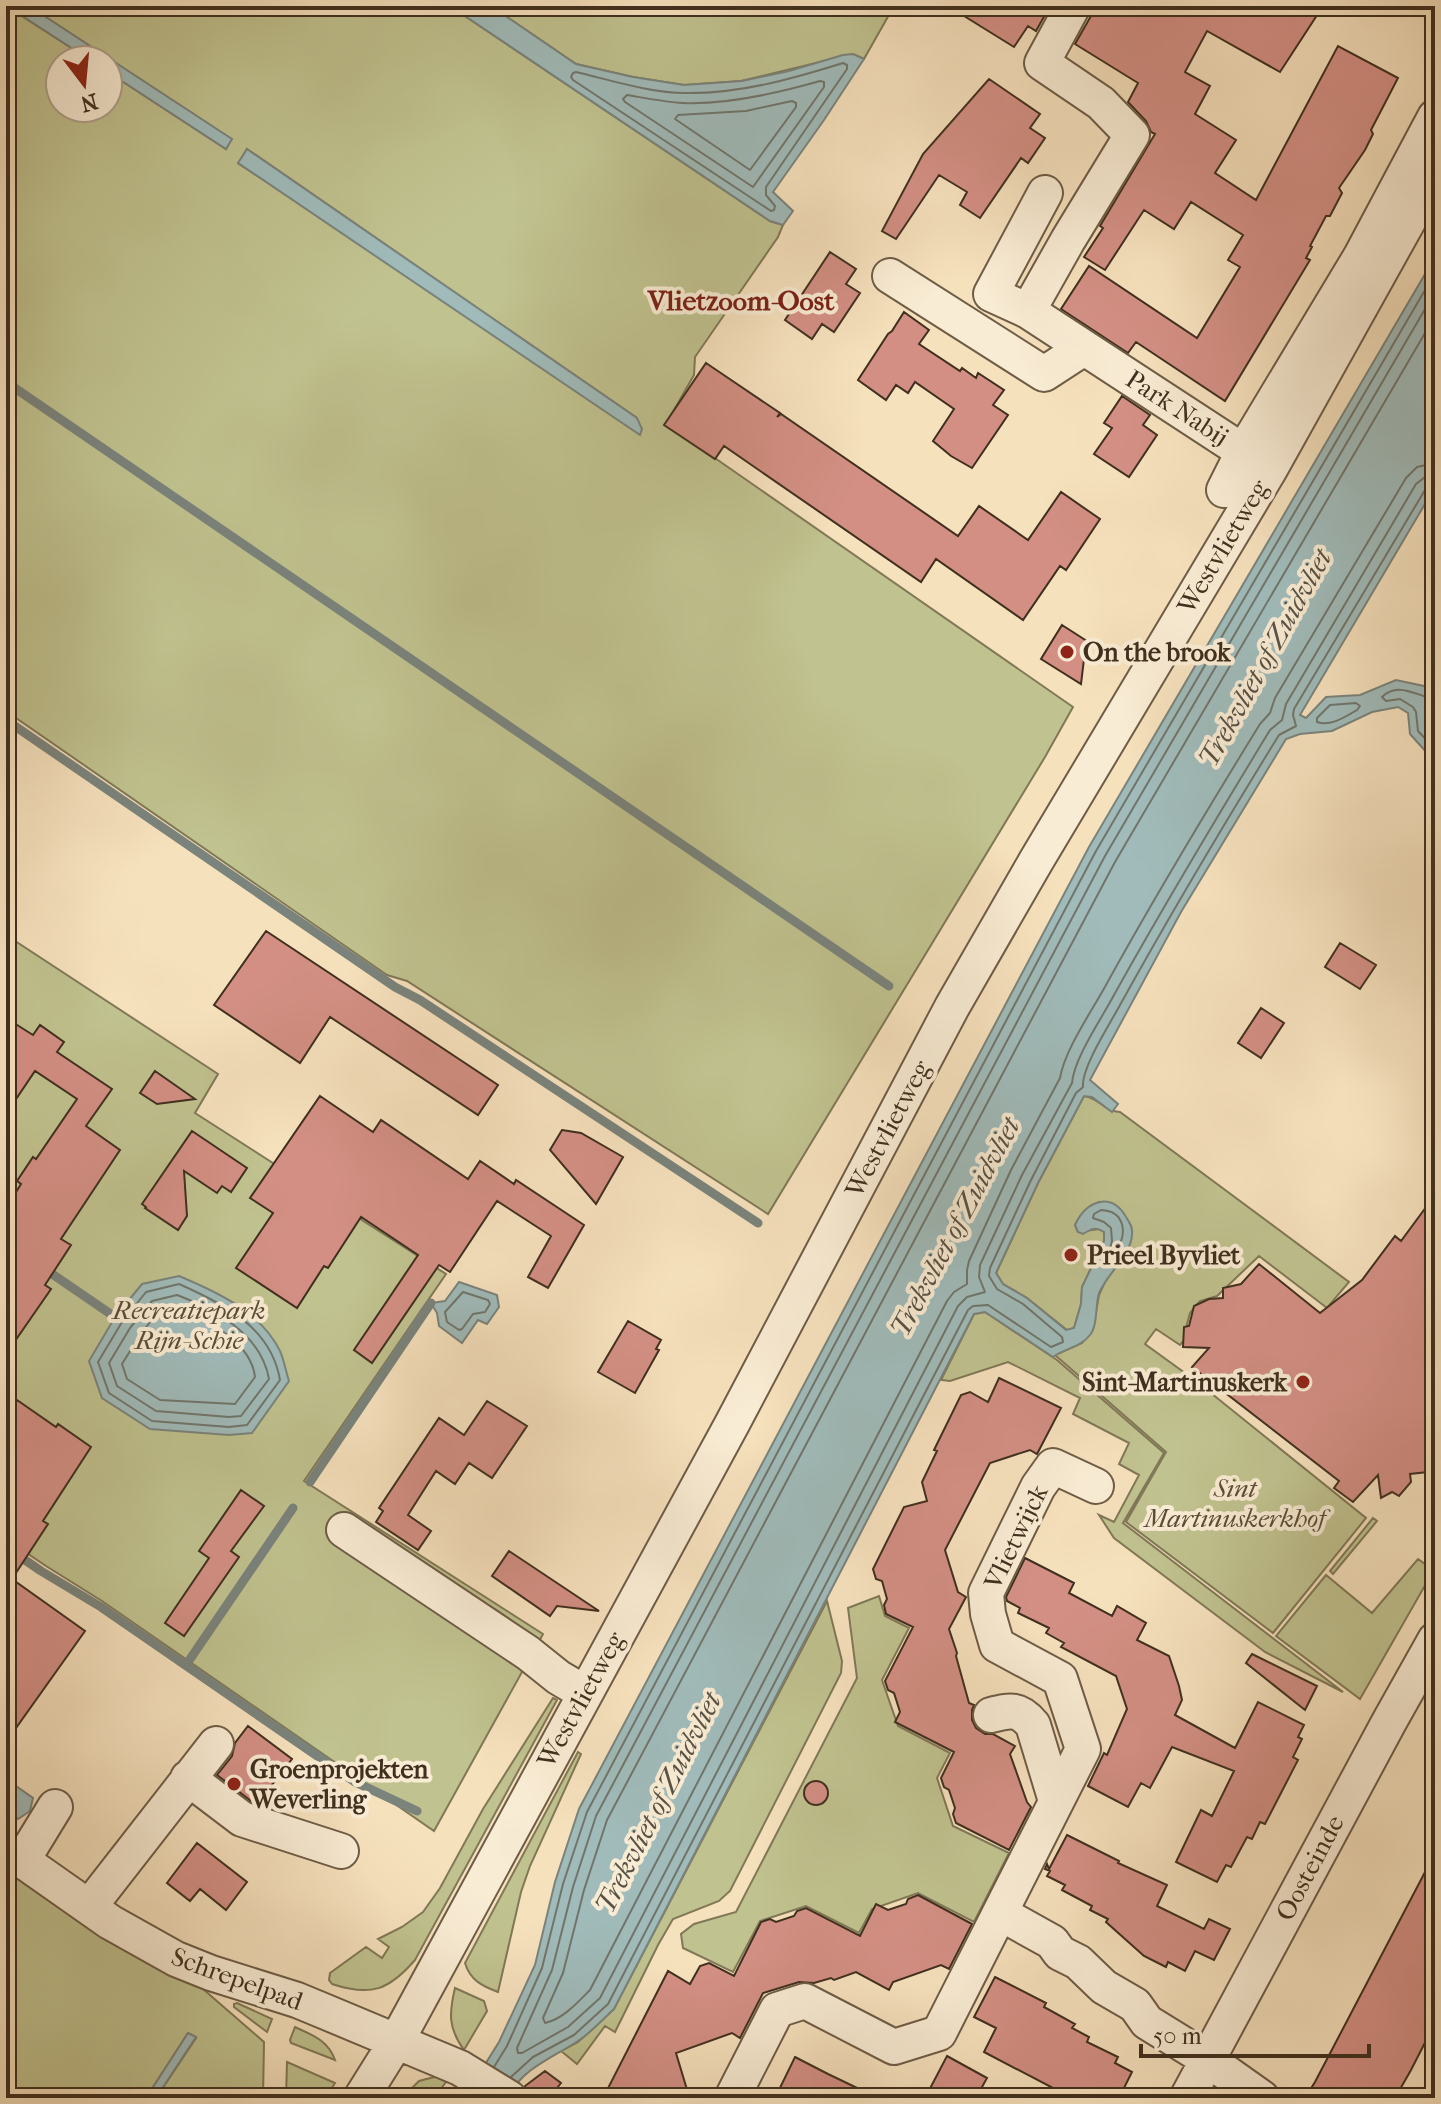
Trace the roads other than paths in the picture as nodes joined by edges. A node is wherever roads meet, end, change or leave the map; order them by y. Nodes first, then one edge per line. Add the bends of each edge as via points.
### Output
1 (1073, 6) edge
2 (1435, 117) edge
3 (1435, 173) edge
4 (1045, 193) dead end
5 (890, 276) dead end
6 (991, 294) junction
7 (1028, 311) junction
8 (972, 327) junction
9 (1084, 348) junction
10 (1256, 460) junction
11 (1224, 490) dead end
12 (1096, 1486) dead end
13 (344, 1530) dead end
14 (1435, 1640) edge
15 (585, 1693) junction
16 (991, 1715) dead end
17 (216, 1744) dead end
18 (188, 1778) junction
19 (1056, 1801) junction
20 (55, 1807) dead end
21 (341, 1851) dead end
22 (14, 1855) edge
23 (89, 1907) junction
24 (1000, 1913) junction
25 (396, 2042) junction
26 (1207, 2059) junction
27 (361, 2098) edge
28 (509, 2098) edge
29 (732, 2098) edge
30 (1187, 2098) edge
31 (1262, 2098) edge

1 - 7 street via 1042,63 1101,103 1132,135
2 - 10 street, Westvlietweg
3 - 10 street, Westvlietweg
4 - 6 street
5 - 8 street
6 - 7 street, Park Nabij
6 - 8 street
7 - 9 street, Park Nabij
8 - 9 street via 1044,374
9 - 10 street, Park Nabij
10 - 11 street, Westvlietweg
10 - 15 street, Westvlietweg via 952,1007
12 - 19 street, Vlietwijck via 1053,1466 986,1593 997,1645 1060,1679 1083,1749
13 - 15 street
14 - 26 street, Oosteinde
15 - 25 street, Westvlietweg
16 - 19 street via 1018,1712 1033,1725
17 - 18 street
18 - 21 street via 242,1819
18 - 23 street
19 - 24 street, Vlietwijck
20 - 22 street
22 - 23 street, Schrepelpad
23 - 25 street, Schrepelpad via 176,1959 297,2000
24 - 26 street via 1052,1942 1104,1987 1135,2005 1147,2022
24 - 29 street, Vlietwijck via 939,2033 894,2047 805,2001 777,2010
25 - 27 street, Westvlietweg
25 - 28 street, Schrepelpad via 460,2068
26 - 30 street, Oosteinde
26 - 31 street

